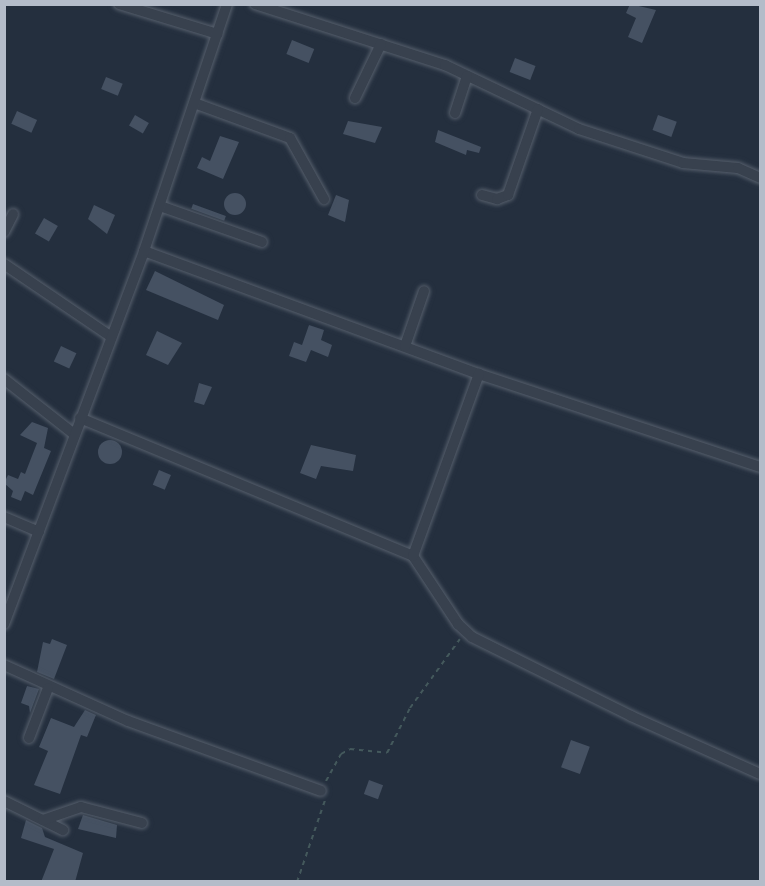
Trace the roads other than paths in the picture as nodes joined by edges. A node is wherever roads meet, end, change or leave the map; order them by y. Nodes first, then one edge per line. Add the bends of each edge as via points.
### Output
1 (119, 4) edge
2 (227, 4) edge
3 (255, 4) edge
4 (218, 34) junction
5 (381, 44) junction
6 (467, 76) junction
7 (355, 98) dead end
8 (197, 104) junction
9 (538, 109) junction
10 (455, 113) dead end
11 (760, 178) edge
12 (482, 195) dead end
13 (324, 199) dead end
14 (160, 206) junction
15 (13, 214) dead end
16 (4, 232) edge
17 (262, 242) dead end
18 (144, 252) junction
19 (4, 264) edge
20 (424, 291) dead end
21 (110, 336) junction
22 (405, 346) junction
23 (479, 374) junction
24 (4, 379) edge
25 (80, 418) junction
26 (74, 434) junction
27 (760, 467) edge
28 (4, 517) edge
29 (39, 532) junction
30 (413, 556) junction
31 (4, 624) edge
32 (4, 665) edge
33 (48, 688) junction
34 (29, 738) dead end
35 (760, 774) edge
36 (321, 791) road end
37 (4, 801) edge
38 (44, 820) junction
39 (142, 823) dead end
40 (63, 830) dead end

1 - 4 street
2 - 4 street
3 - 5 street
4 - 8 street
5 - 6 street
5 - 7 street
6 - 9 street
6 - 10 street
8 - 13 street via 290,138
8 - 14 street
9 - 11 street via 579,129 683,163 738,168
9 - 12 street via 508,195 497,199
14 - 17 street
14 - 18 street
15 - 16 street
18 - 21 street
18 - 22 street
19 - 21 street
20 - 22 street
21 - 25 street
22 - 23 street
23 - 27 street
23 - 30 street
24 - 26 street
25 - 26 street
25 - 30 street
26 - 29 street
28 - 29 street
29 - 31 street
30 - 35 street via 465,631 552,678
32 - 33 street
33 - 34 street
33 - 36 street
37 - 38 street
38 - 39 street via 81,807
38 - 40 street

